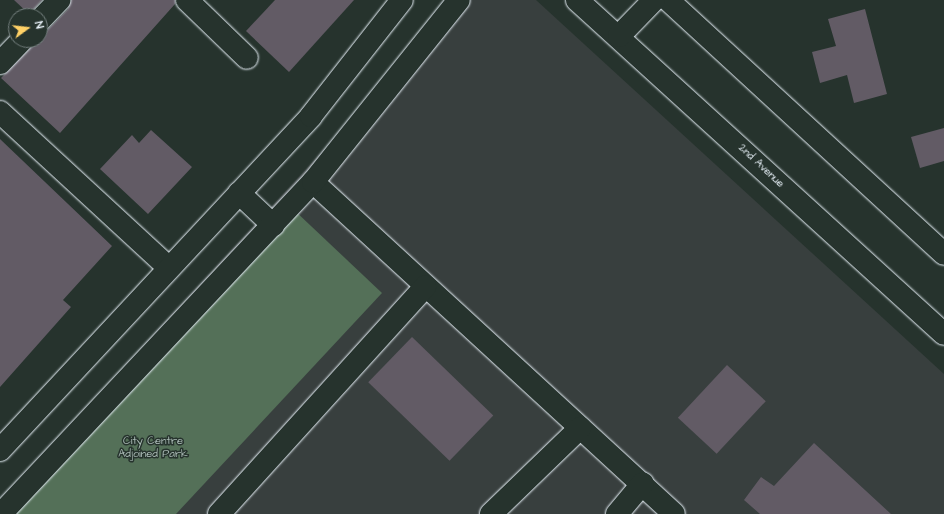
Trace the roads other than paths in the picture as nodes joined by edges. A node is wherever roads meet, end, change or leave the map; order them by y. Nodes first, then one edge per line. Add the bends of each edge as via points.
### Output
1 (59, 0) edge
2 (186, 0) edge
3 (402, 0) edge
4 (459, 0) edge
5 (578, 0) edge
6 (654, 0) edge
7 (668, 0) edge
8 (48, 12) edge
9 (619, 36) junction
10 (14, 48) edge
11 (247, 58) dead end
12 (0, 63) edge
13 (0, 112) edge
14 (314, 182) junction
15 (239, 193) junction
16 (273, 225) junction
17 (944, 254) edge
18 (169, 268) junction
19 (425, 287) junction
20 (944, 334) edge
21 (580, 428) junction
22 (0, 450) edge
23 (643, 483) junction
24 (1, 514) edge
25 (219, 514) edge
26 (491, 514) edge
27 (617, 514) edge
28 (674, 514) edge

1 - 8 street
2 - 11 street
3 - 15 street via 311,116
4 - 14 street
5 - 9 street, 2nd Avenue
6 - 9 street
7 - 17 street
9 - 20 street, 2nd Avenue
10 - 12 street
13 - 18 street
14 - 16 street
14 - 19 street
15 - 16 street
15 - 18 street
16 - 24 street
18 - 22 street
19 - 21 street
19 - 25 street
21 - 23 street
21 - 26 street
23 - 27 street
23 - 28 street

